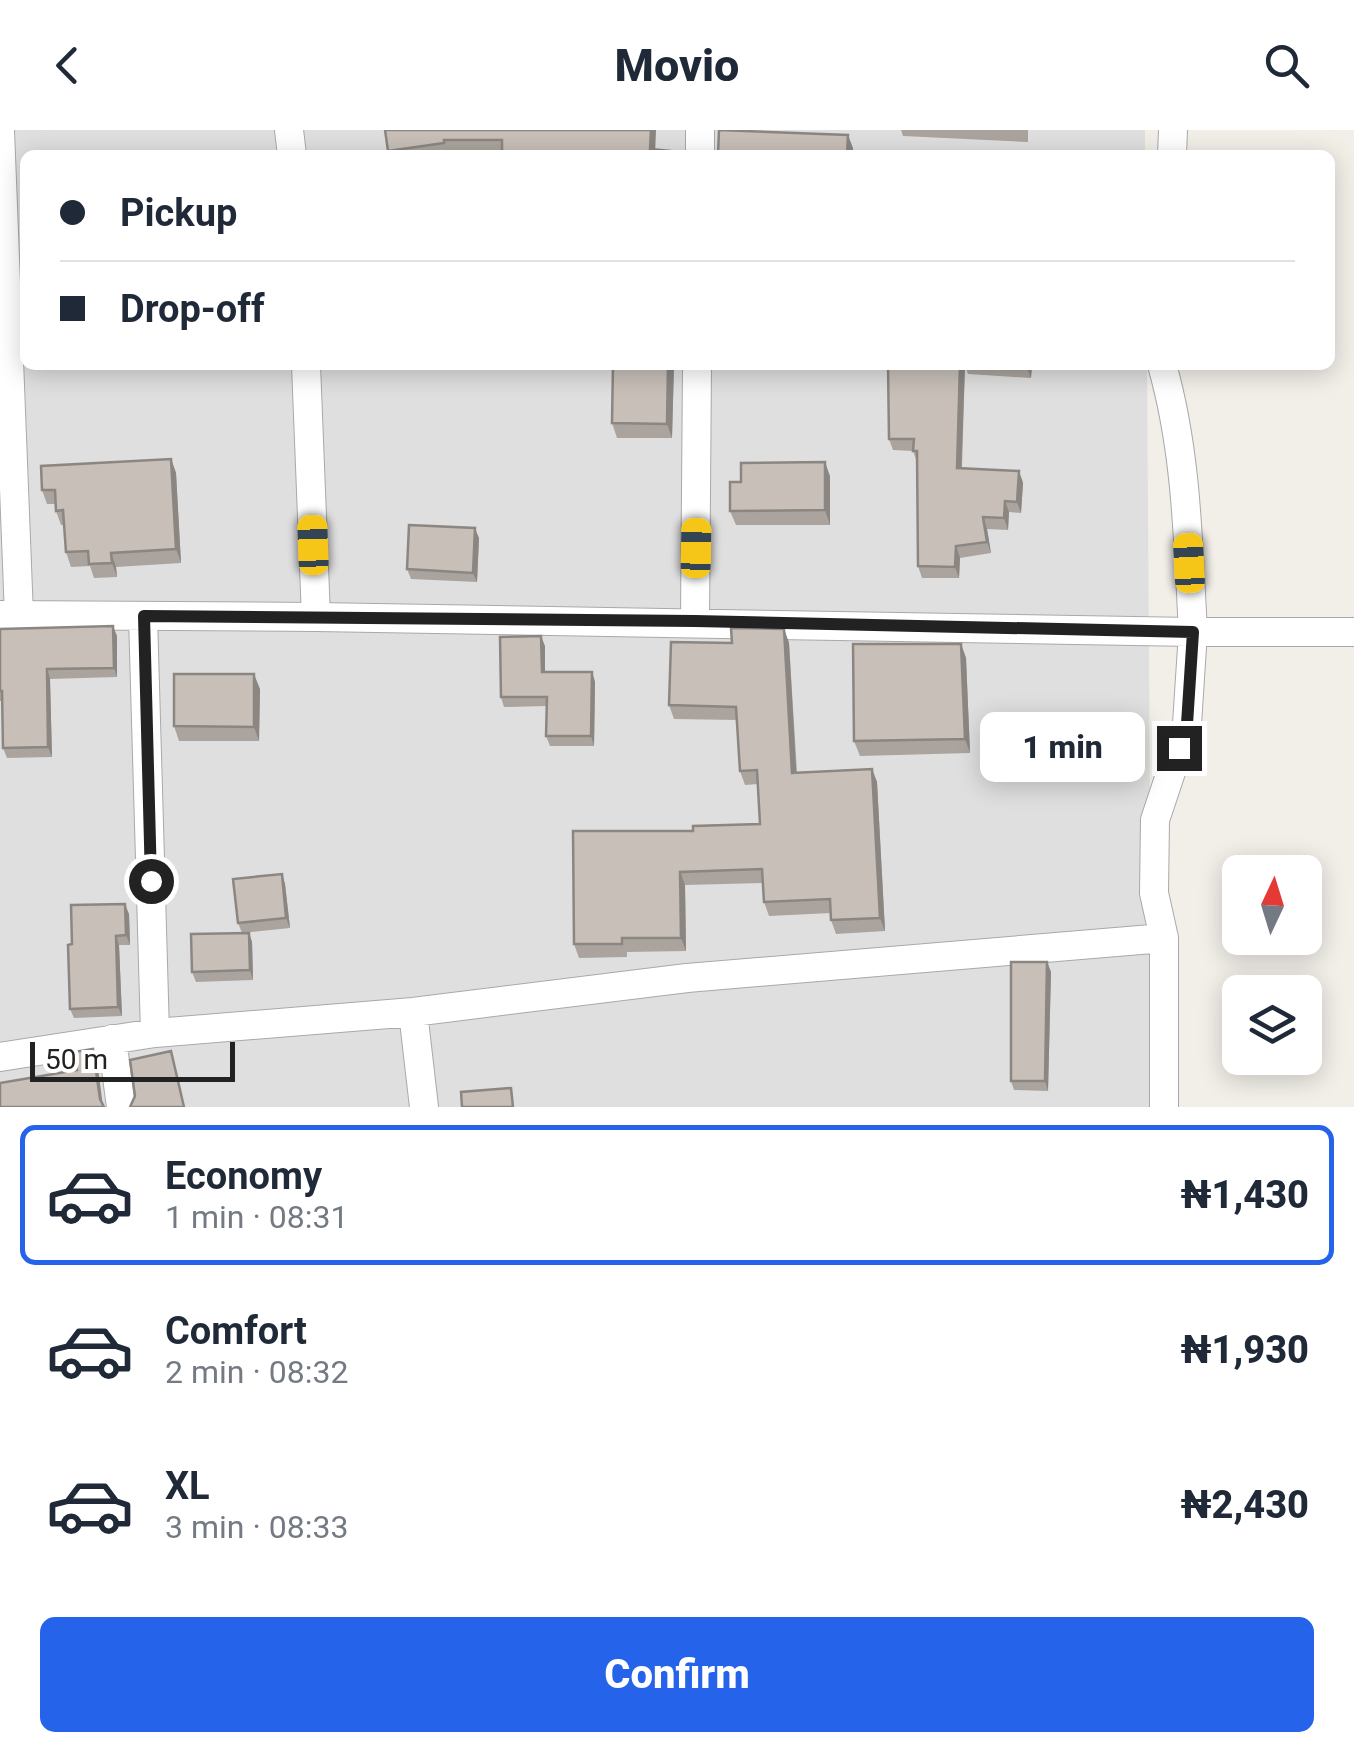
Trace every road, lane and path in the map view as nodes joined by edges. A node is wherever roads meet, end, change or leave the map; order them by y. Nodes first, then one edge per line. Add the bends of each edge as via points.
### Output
1 (0, 130) edge
2 (306, 370) edge
3 (698, 370) edge
4 (1163, 370) edge
5 (9, 616) edge
6 (144, 616) junction
7 (316, 617) junction
8 (695, 621) junction
9 (1193, 632) junction
10 (1354, 632) edge
11 (1164, 938) junction
12 (412, 1012) junction
13 (155, 1033) junction
14 (112, 1039) junction
15 (0, 1058) edge
16 (121, 1107) edge
17 (424, 1107) edge
18 (1164, 1107) edge

1 - 5 street
2 - 7 street
3 - 8 street
4 - 9 street via 1185,494
5 - 6 street
6 - 7 street
6 - 13 street
7 - 8 street
8 - 9 street
9 - 10 street
9 - 11 street via 1187,724 1155,820 1154,893
11 - 12 street via 687,978
11 - 18 street
12 - 13 street
12 - 17 street
13 - 14 street
14 - 15 street
14 - 16 street

